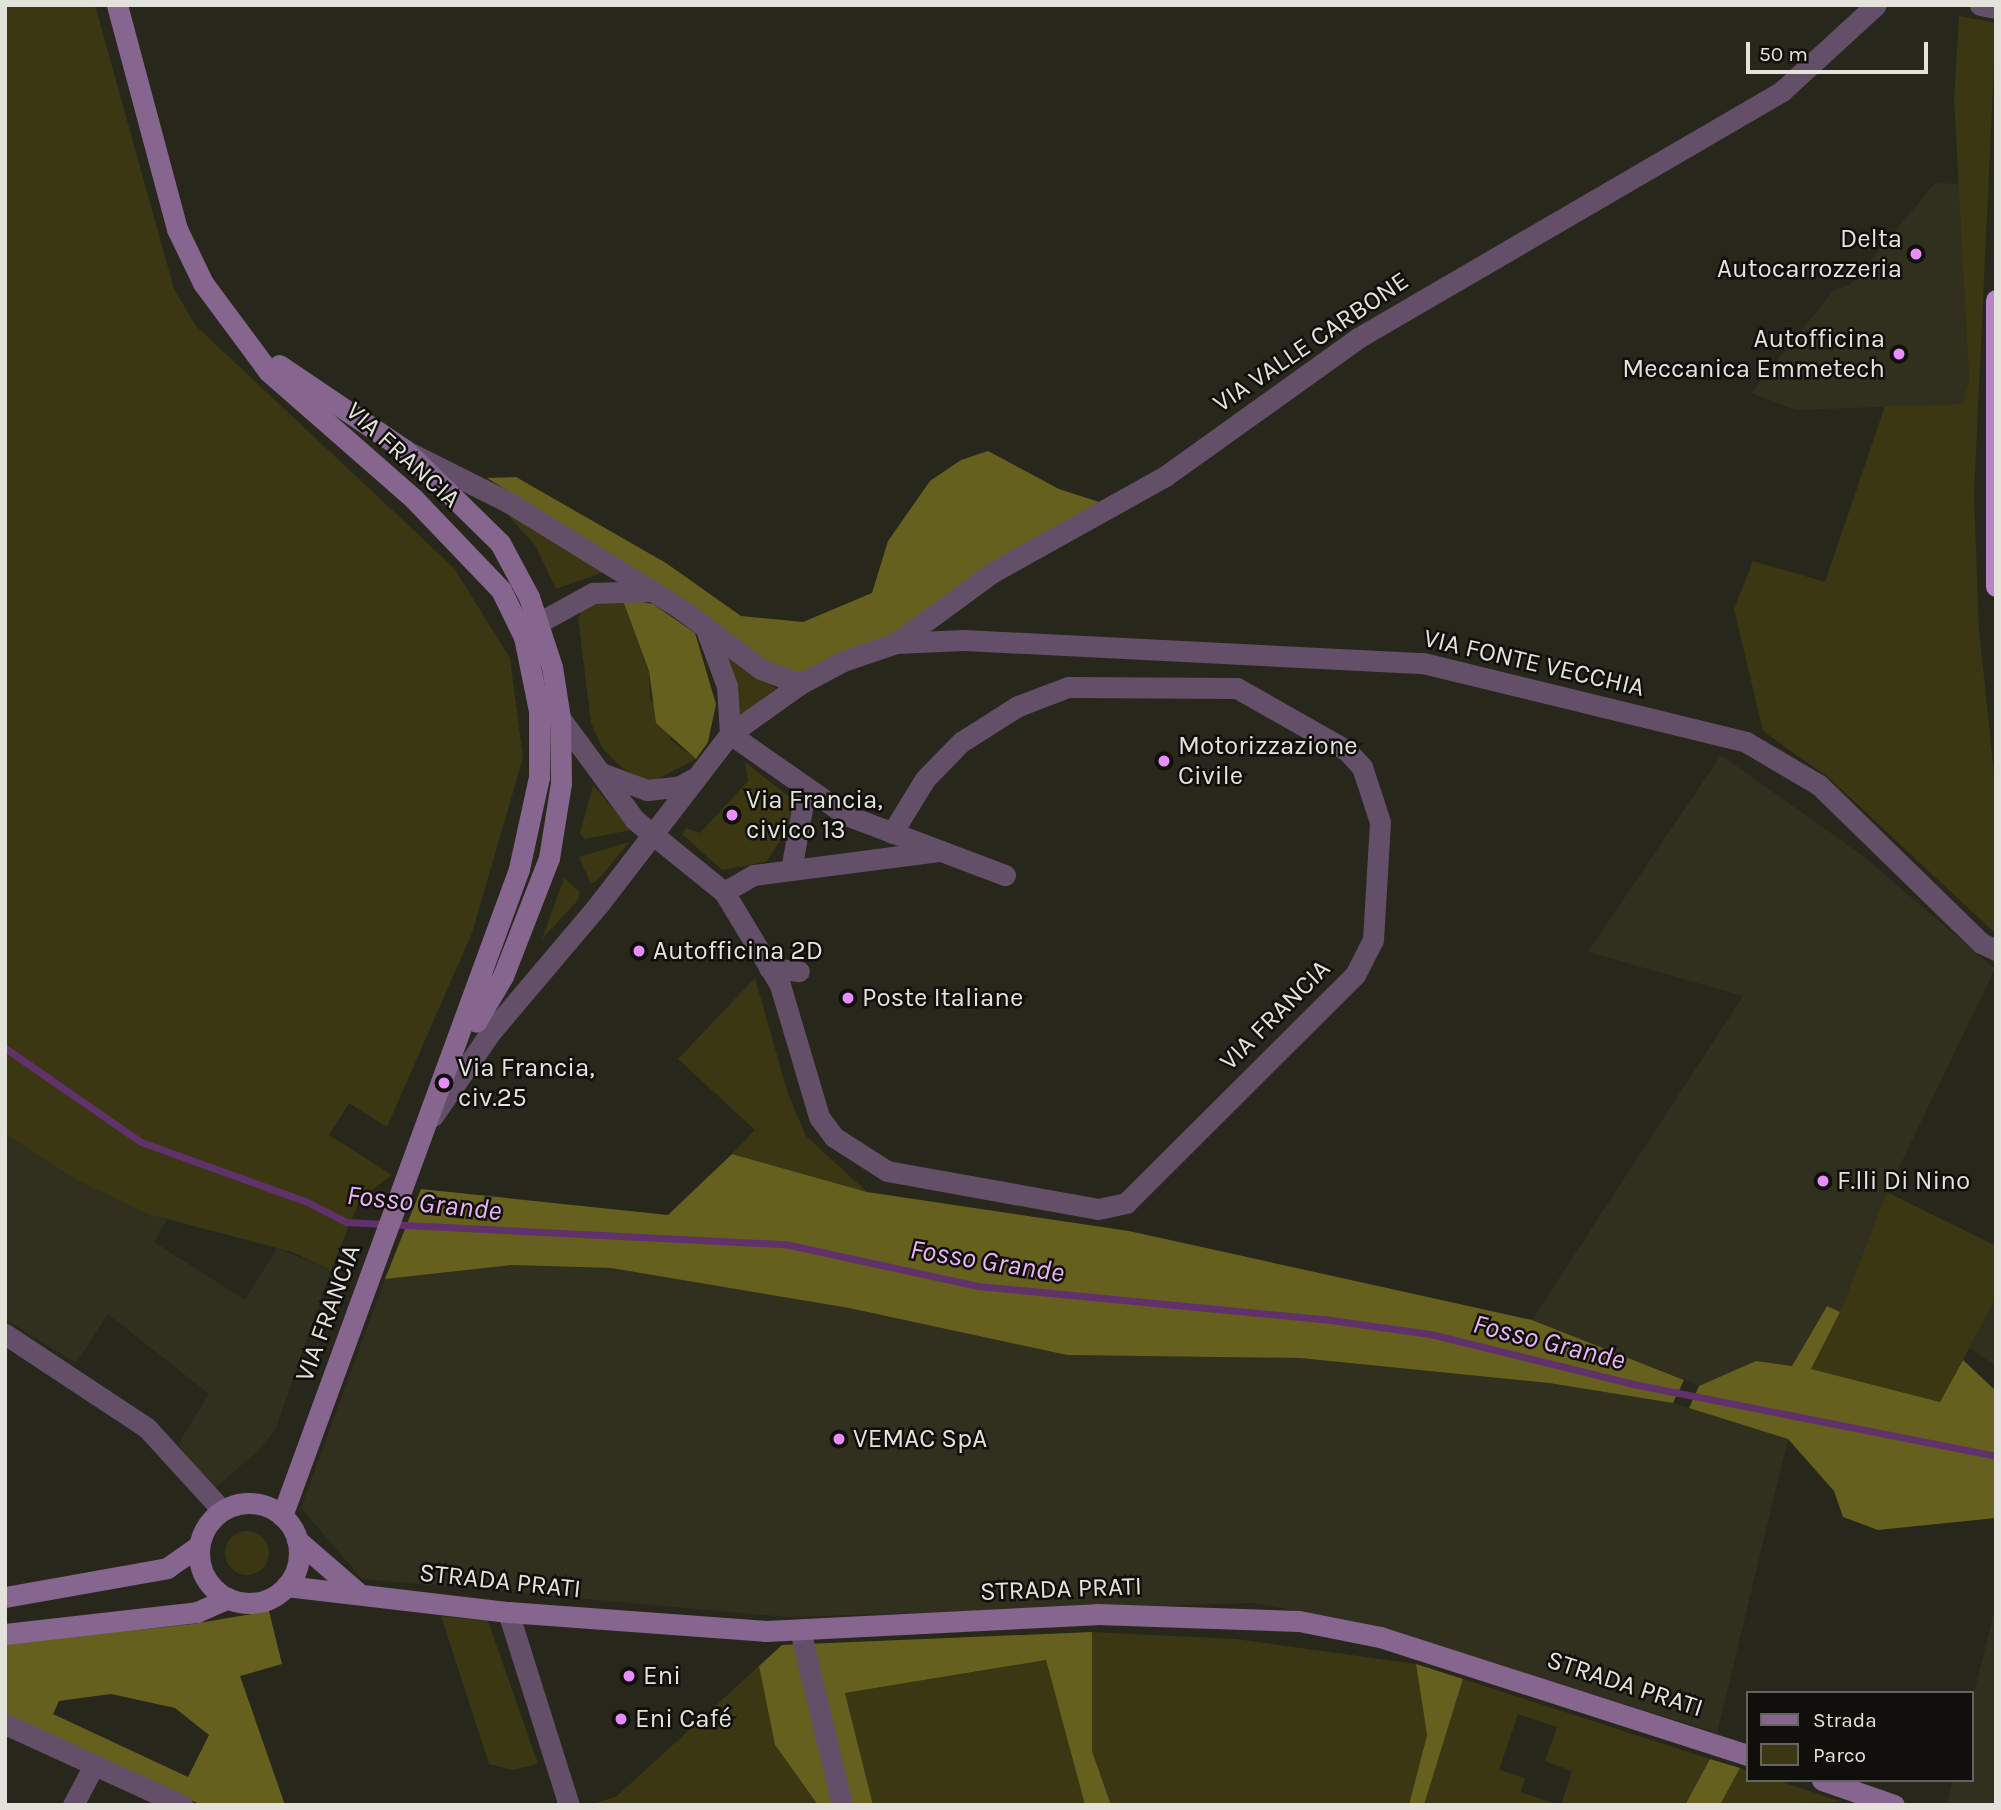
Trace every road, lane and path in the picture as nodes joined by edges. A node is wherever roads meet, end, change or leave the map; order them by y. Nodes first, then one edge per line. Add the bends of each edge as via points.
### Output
1 (117, 5) edge
2 (1876, 5) edge
3 (1980, 5) edge
4 (1996, 8) edge
5 (1996, 300) edge
6 (232, 325) junction
7 (405, 450) junction
8 (1996, 586) edge
9 (655, 592) junction
10 (706, 629) junction
11 (531, 630) junction
12 (896, 643) junction
13 (800, 684) junction
14 (536, 689) junction
15 (560, 718) junction
16 (730, 734) junction
17 (597, 769) junction
18 (699, 776) junction
19 (806, 787) junction
20 (533, 825) junction
21 (892, 833) junction
22 (653, 837) junction
23 (940, 851) junction
24 (549, 858) junction
25 (791, 870) junction
26 (1005, 875) dead end
27 (724, 892) junction
28 (1996, 950) edge
29 (769, 968) junction
30 (799, 971) dead end
31 (454, 1058) junction
32 (424, 1129) junction
33 (5, 1335) edge
34 (222, 1510) junction
35 (282, 1516) junction
36 (297, 1540) junction
37 (199, 1546) junction
38 (286, 1586) junction
39 (359, 1594) junction
40 (5, 1597) edge
41 (228, 1598) junction
42 (508, 1612) junction
43 (800, 1630) junction
44 (5, 1634) edge
45 (5, 1724) edge
46 (1745, 1754) edge
47 (94, 1765) junction
48 (1828, 1782) edge
49 (73, 1805) edge
50 (182, 1805) edge
51 (569, 1805) edge
52 (842, 1805) edge
53 (1894, 1805) edge

1 - 6 street, VIA FRANCIA via 177,229 203,284
2 - 12 street, VIA VALLE CARBONE via 1782,91 1358,338 1164,477 993,572
3 - 4 street
5 - 8 highway
6 - 7 street, VIA FRANCIA via 293,376
6 - 11 street, VIA FRANCIA via 286,387 479,564
7 - 9 street, VIA FRANCIA via 508,502
7 - 11 street, VIA FRANCIA via 500,543
9 - 10 street, VIA FRANCIA
9 - 11 street via 593,593
10 - 13 street, VIA FRANCIA via 761,669
10 - 16 street via 727,686
11 - 14 street, VIA FRANCIA
11 - 15 street, VIA FRANCIA
12 - 13 street, VIA VALLE CARBONE via 843,661
12 - 28 street, VIA FONTE VECCHIA via 964,640 1423,663 1746,742 1819,785 1981,943
13 - 16 street, VIA FRANCIA
14 - 15 street, VIA FRANCIA
14 - 20 street, VIA FRANCIA via 540,739
15 - 17 street, VIA FRANCIA
15 - 24 street, VIA FRANCIA via 561,783
16 - 18 street, VIA FRANCIA
16 - 19 street
17 - 18 street, VIA FRANCIA via 638,790 678,788
17 - 22 street, VIA FRANCIA
18 - 22 street, VIA FRANCIA
19 - 21 street via 846,815
19 - 25 street
20 - 24 street
20 - 31 street, VIA FRANCIA
21 - 23 street
21 - 29 street, VIA FRANCIA via 925,779 961,741 1017,706 1068,687 1237,688 1346,750 1362,767 1380,822 1373,940 1355,975 1126,1203 1098,1209 887,1171 863,1161 834,1137 819,1117 780,985
22 - 27 street, VIA FRANCIA
22 - 32 street, VIA FRANCIA via 490,1033
23 - 25 street
23 - 26 street
24 - 31 street, VIA FRANCIA via 503,976
25 - 27 street via 754,874
27 - 29 street, VIA FRANCIA
29 - 30 street
31 - 32 street, VIA FRANCIA
32 - 35 street, VIA FRANCIA
33 - 34 street via 147,1428
34 - 35 street via 253,1503
34 - 37 street
35 - 36 street
36 - 38 street via 297,1564
36 - 39 street
37 - 40 street via 167,1568
37 - 41 street via 205,1577
38 - 39 street, STRADA PRATI
38 - 41 street via 259,1602
39 - 42 street, STRADA PRATI
41 - 44 street via 197,1612
42 - 43 street, STRADA PRATI
42 - 51 street
43 - 46 street, STRADA PRATI via 1097,1614 1299,1621 1380,1637
43 - 52 street
45 - 47 street
47 - 49 street
47 - 50 street
48 - 53 street

